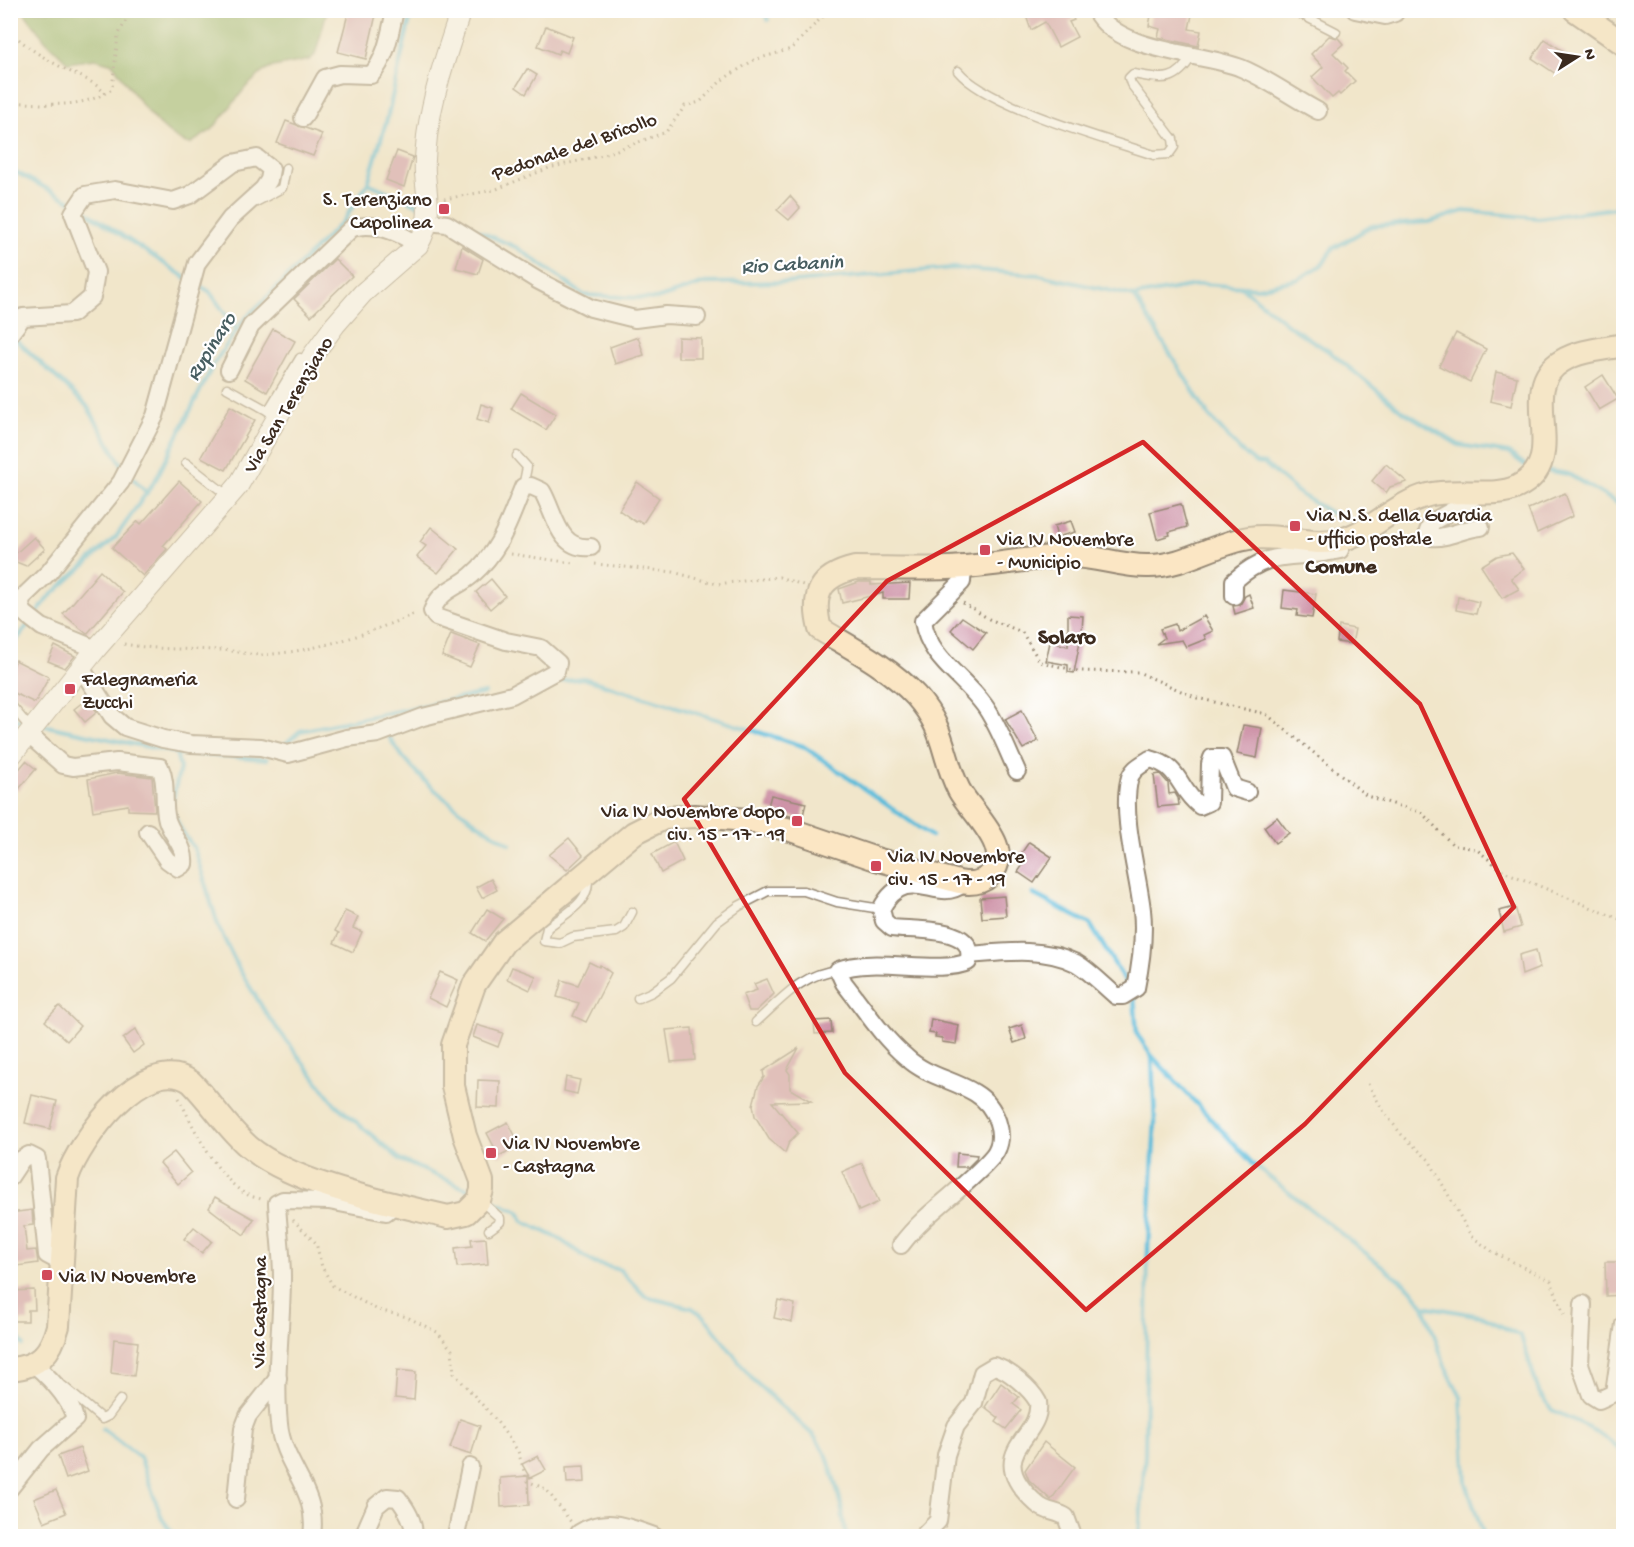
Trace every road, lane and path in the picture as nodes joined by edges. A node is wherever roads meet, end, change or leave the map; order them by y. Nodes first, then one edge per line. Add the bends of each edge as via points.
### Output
1 (132, 10) edge
2 (395, 10) edge
3 (461, 10) edge
4 (829, 10) edge
5 (1095, 10) edge
6 (1293, 10) edge
7 (1355, 10) edge
8 (1575, 10) edge
9 (1393, 11) edge
10 (10, 31) edge
11 (1336, 32) dead end
12 (1623, 44) edge
13 (1192, 56) junction
14 (958, 71) dead end
15 (105, 93) junction
16 (10, 102) edge
17 (1318, 111) dead end
18 (303, 118) dead end
19 (286, 168) dead end
20 (429, 201) junction
21 (242, 208) junction
22 (428, 222) junction
23 (418, 244) junction
24 (697, 317) dead end
25 (10, 334) edge
26 (1623, 345) edge
27 (300, 358) dead end
28 (229, 370) dead end
29 (227, 388) dead end
30 (273, 414) junction
31 (517, 456) dead end
32 (186, 463) dead end
33 (523, 487) junction
34 (1480, 490) junction
35 (229, 497) junction
36 (1481, 527) dead end
37 (1344, 539) junction
38 (591, 547) dead end
39 (963, 568) junction
40 (1234, 596) dead end
41 (940, 605) junction
42 (96, 649) junction
43 (81, 668) junction
44 (10, 704) edge
45 (30, 733) junction
46 (10, 757) edge
47 (1017, 771) dead end
48 (1247, 792) dead end
49 (148, 832) dead end
50 (586, 873) junction
51 (964, 883) junction
52 (880, 909) junction
53 (632, 912) dead end
54 (1623, 921) edge
55 (970, 955) junction
56 (838, 970) junction
57 (638, 998) dead end
58 (756, 1022) dead end
59 (168, 1075) junction
60 (1368, 1084) dead end
61 (10, 1177) edge
62 (481, 1192) junction
63 (277, 1203) junction
64 (395, 1205) junction
65 (489, 1230) dead end
66 (901, 1245) dead end
67 (62, 1263) junction
68 (1583, 1304) dead end
69 (1567, 1323) dead end
70 (1623, 1324) edge
71 (10, 1369) edge
72 (42, 1371) junction
73 (278, 1378) junction
74 (120, 1400) dead end
75 (470, 1467) dead end
76 (10, 1488) edge
77 (236, 1499) dead end
78 (579, 1533) joint
79 (312, 1536) edge
80 (363, 1536) edge
81 (414, 1536) edge
82 (456, 1536) edge
83 (654, 1536) edge
84 (923, 1536) edge
85 (1073, 1536) edge

1 - 15 path via 118,35 112,88
2 - 18 street via 378,67 371,75 340,74 325,78
3 - 20 street, Via San Terenziano via 439,76 428,133 425,171
4 - 20 path, Pedonale del Bricollo via 791,49 754,60 722,80 700,102 684,106 666,132 603,155 549,168 494,190
5 - 13 street via 1122,35
6 - 11 lane
7 - 9 street via 1385,16
8 - 12 main road
10 - 15 path via 26,46 88,78
13 - 14 lane via 1183,71 1172,78 1133,74 1129,78 1173,138 1174,147 1168,154 1154,155 1054,122 989,95 967,82
13 - 17 street via 1242,68
15 - 16 path via 66,105
19 - 21 lane via 282,188
20 - 22 street, Via San Terenziano
21 - 25 street via 270,180 271,169 257,158 233,163 190,195 173,201 115,190 85,195 73,213 96,272 92,297 72,314 23,317
21 - 42 street via 197,263 155,416 121,482 49,572 22,598 24,613 42,627
22 - 23 street, Via San Terenziano
22 - 24 street via 447,224 537,280 591,308 635,319
23 - 28 street via 384,229 352,228 251,326
23 - 30 street, Via San Terenziano via 335,324
26 - 34 main road via 1575,355 1545,376 1545,445 1532,479 1515,488
27 - 30 lane
29 - 30 lane
30 - 35 street, Via San Terenziano
31 - 33 lane via 527,467
32 - 35 lane
33 - 38 street via 542,491 560,533 571,544
33 - 43 street via 510,525 494,550 472,575 438,598 432,611 436,617 506,641 541,648 554,657 558,663 556,671 512,695 423,717 378,734 288,754 261,747 191,744 125,727 112,716
34 - 36 street via 1471,500 1432,522 1428,531 1438,538
34 - 37 main road via 1449,491 1413,499
35 - 42 street, Via San Terenziano
37 - 39 main road via 1317,543 1250,537 1177,562 1149,566 1069,556
37 - 40 street via 1340,550 1270,557 1234,581
39 - 41 street via 962,582
39 - 51 main road via 855,568 838,572 819,590 815,611 819,629 888,670 915,695 940,730 959,790 996,843 998,852 987,878
41 - 47 street via 923,621 926,635 943,663 985,705
41 - 54 path via 964,603 988,619 1022,632 1040,662 1078,671 1138,672 1197,698 1266,714 1367,796 1422,813 1453,845 1476,849 1503,871
42 - 43 street, Via San Terenziano
43 - 45 street, Via San Terenziano
44 - 45 lane
45 - 46 street, Via San Terenziano
45 - 49 street via 63,765 117,762 160,767 166,818 185,854 184,864 178,868 167,860
48 - 55 street via 1234,788 1222,758 1212,758 1209,802 1200,806 1189,797 1177,773 1162,762 1150,759 1134,769 1129,781 1128,806 1142,912 1140,964 1136,988 1123,996 1116,996 1077,964 1061,958 1010,952
50 - 51 main road via 634,833 664,818 694,816 748,820 791,830 876,860
50 - 53 lane via 588,890 583,900 547,928 544,941 560,944 573,937 616,932 624,927
50 - 62 main road via 504,942 491,958 474,985 453,1046 453,1086
51 - 52 street via 949,890 913,885 895,890
52 - 55 street via 892,928 937,931 961,938
52 - 57 lane via 837,902 804,891 768,891 717,922 670,978
55 - 56 street via 968,962 958,966 862,965
56 - 58 lane via 817,972 800,982
56 - 66 street via 844,983 905,1057 922,1070 976,1094 991,1108 1000,1132 994,1154 916,1224
59 - 63 path via 199,1139 221,1170 245,1194
59 - 64 main road via 191,1082 247,1146 264,1159 324,1184
59 - 67 main road via 144,1081 128,1093 72,1164 67,1178
60 - 69 path via 1401,1134 1429,1160 1471,1236 1493,1252 1551,1281
61 - 67 street via 29,1155 37,1159 47,1255
62 - 64 main road via 466,1213 457,1217
62 - 65 lane via 500,1218
63 - 64 street via 329,1201 386,1212
63 - 73 street, Via Castagna via 282,1275
63 - 78 path via 316,1243 322,1267 333,1286 378,1310 406,1317 437,1332 452,1350 454,1373 518,1451 527,1482 546,1489
67 - 72 main road via 58,1326
68 - 70 street via 1580,1364 1591,1395 1599,1400 1614,1393
71 - 72 main road
72 - 74 lane via 102,1419
72 - 76 street via 73,1409 75,1419 41,1449
73 - 77 street via 248,1416 243,1429
73 - 79 street, Via Castagna via 279,1425 284,1447 309,1496 315,1517
75 - 82 street
78 - 83 street via 601,1523
80 - 81 street via 376,1506 387,1497 398,1498 405,1507 414,1524
84 - 85 street via 938,1521 946,1455 956,1426 974,1403 982,1373 994,1366 1020,1383 1038,1402 1037,1417 1014,1453 1015,1476 1037,1505 1066,1517

